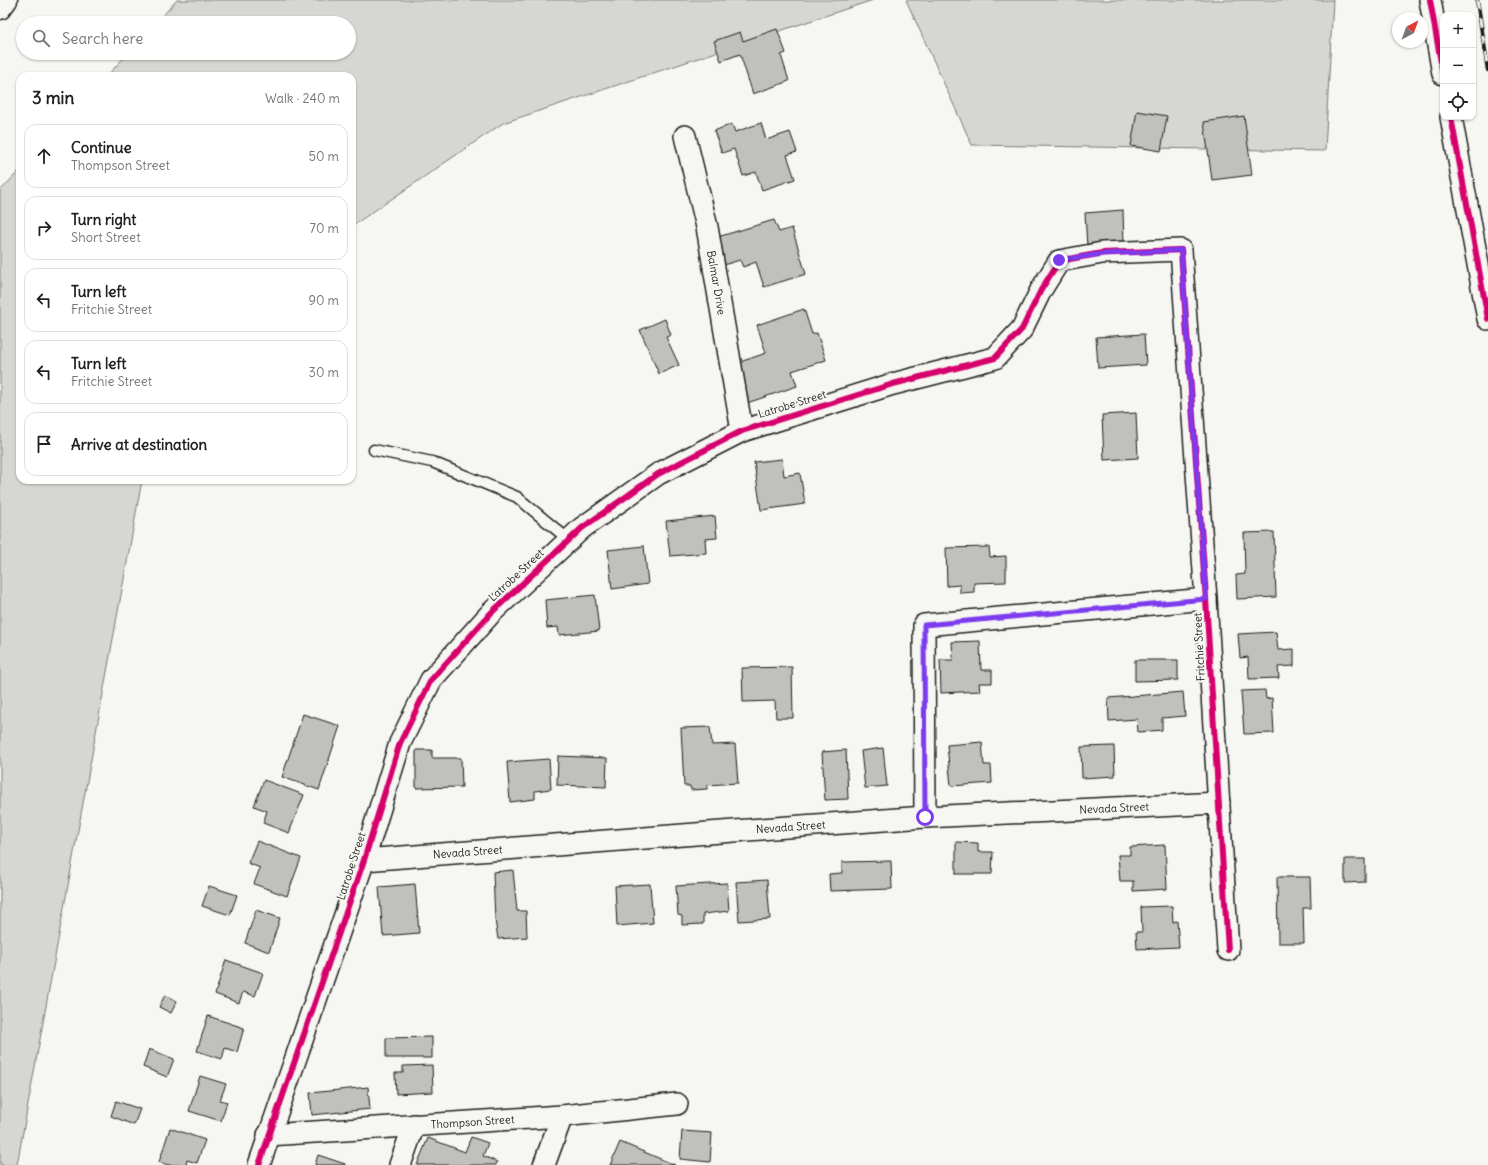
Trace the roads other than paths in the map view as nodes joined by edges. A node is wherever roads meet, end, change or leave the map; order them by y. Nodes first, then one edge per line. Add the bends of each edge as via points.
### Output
1 (6, 0) edge
2 (1430, 0) edge
3 (0, 8) edge
4 (1440, 57) edge
5 (1452, 120) edge
6 (685, 136) dead end
7 (1059, 260) joint
8 (1488, 319) edge
9 (742, 431) junction
10 (374, 450) dead end
11 (569, 540) junction
12 (1206, 599) junction
13 (1219, 803) junction
14 (925, 817) junction
15 (364, 860) junction
16 (1228, 950) dead end
17 (677, 1104) dead end
18 (562, 1116) junction
19 (414, 1125) junction
20 (268, 1136) junction
21 (259, 1165) edge
22 (400, 1165) edge
23 (544, 1165) edge

1 - 3 street
2 - 4 street
5 - 8 street
6 - 9 street, Balmar Drive via 707,227
7 - 9 street, Latrobe Street via 1022,329 994,358 893,384
7 - 12 street, Fritchie Street via 1102,254 1181,250
9 - 11 street, Latrobe Street via 658,474
10 - 11 lane via 432,462 517,497
11 - 15 street, Latrobe Street via 491,612 431,680 400,743
12 - 13 street, Fritchie Street
12 - 14 street via 924,625
13 - 14 street, Nevada Street
13 - 16 street, Fritchie Street
14 - 15 street, Nevada Street
15 - 20 street, Latrobe Street
17 - 18 street, Thompson Street
18 - 19 street, Thompson Street
18 - 23 street
19 - 20 street, Thompson Street
19 - 22 street
20 - 21 street, Latrobe Street

